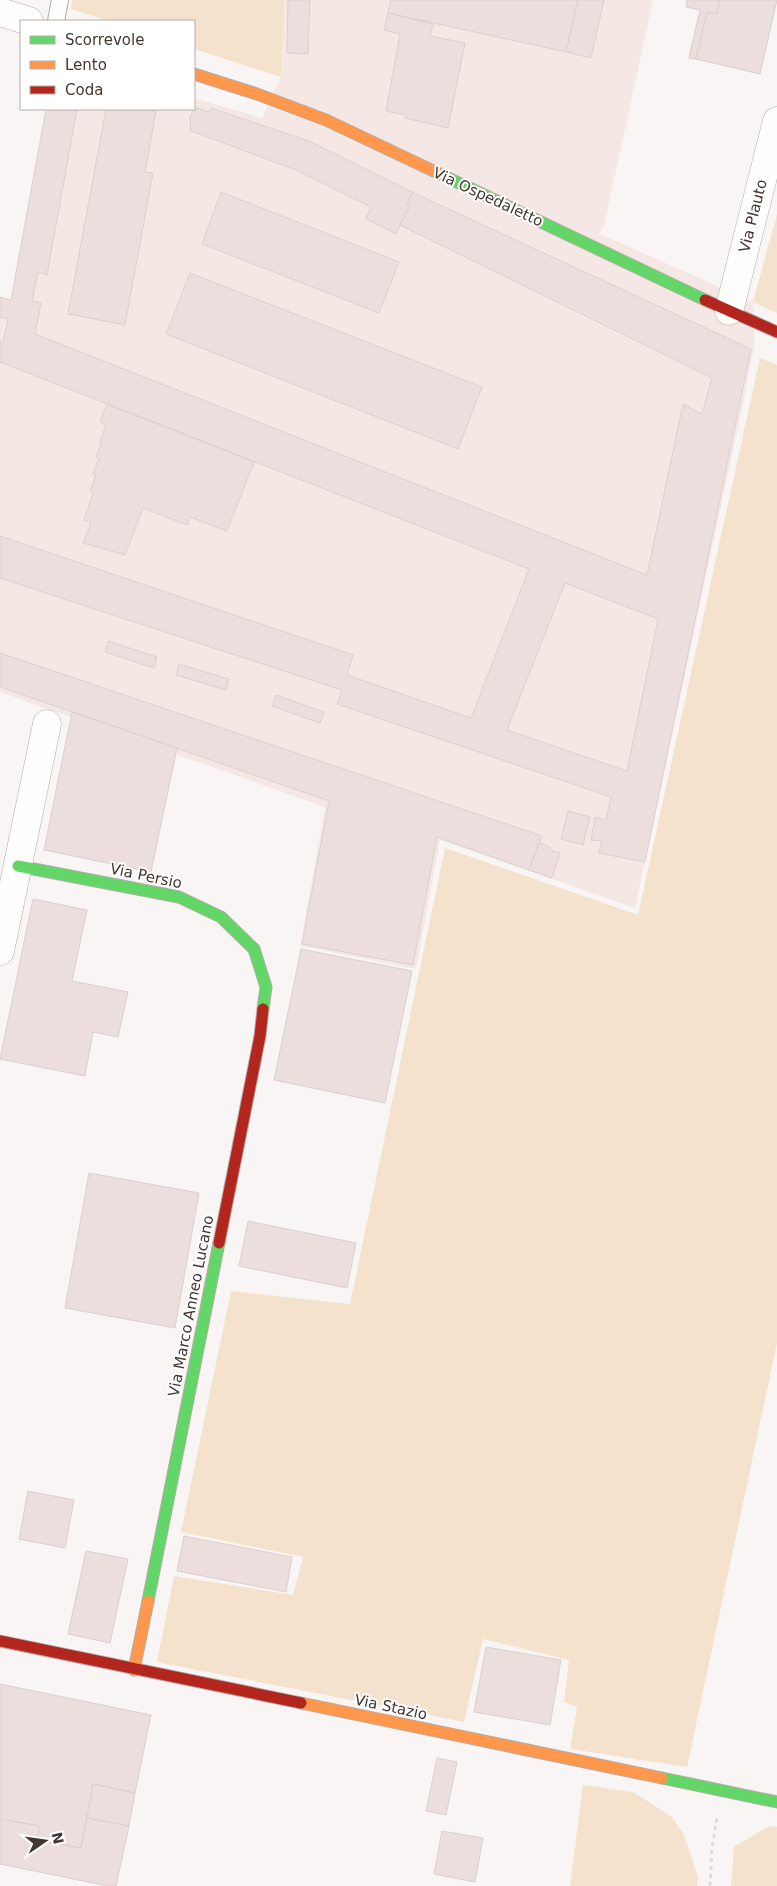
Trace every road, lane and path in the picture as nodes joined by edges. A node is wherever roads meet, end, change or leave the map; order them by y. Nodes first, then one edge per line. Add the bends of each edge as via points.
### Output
1 (60, 0) edge
2 (0, 12) edge
3 (26, 20) edge
4 (56, 20) edge
5 (195, 74) edge
6 (777, 121) edge
7 (729, 311) junction
8 (777, 332) edge
9 (47, 724) dead end
10 (18, 866) junction
11 (254, 949) joint
12 (0, 951) edge
13 (0, 1641) edge
14 (134, 1670) junction
15 (721, 1791) junction
16 (777, 1802) edge
17 (710, 1886) edge

1 - 4 lane
2 - 3 street
5 - 7 street, Via Ospedaletto via 326,120
6 - 7 street, Via Plauto
7 - 8 street, Via Ospedaletto
9 - 10 street
10 - 11 street, Via Persio via 179,897 221,917
10 - 12 street
11 - 14 street, Via Marco Anneo Lucano via 266,986 260,1036
13 - 14 street, Via Stazio
14 - 15 street, Via Stazio
15 - 16 street, Via Stazio
15 - 17 path

